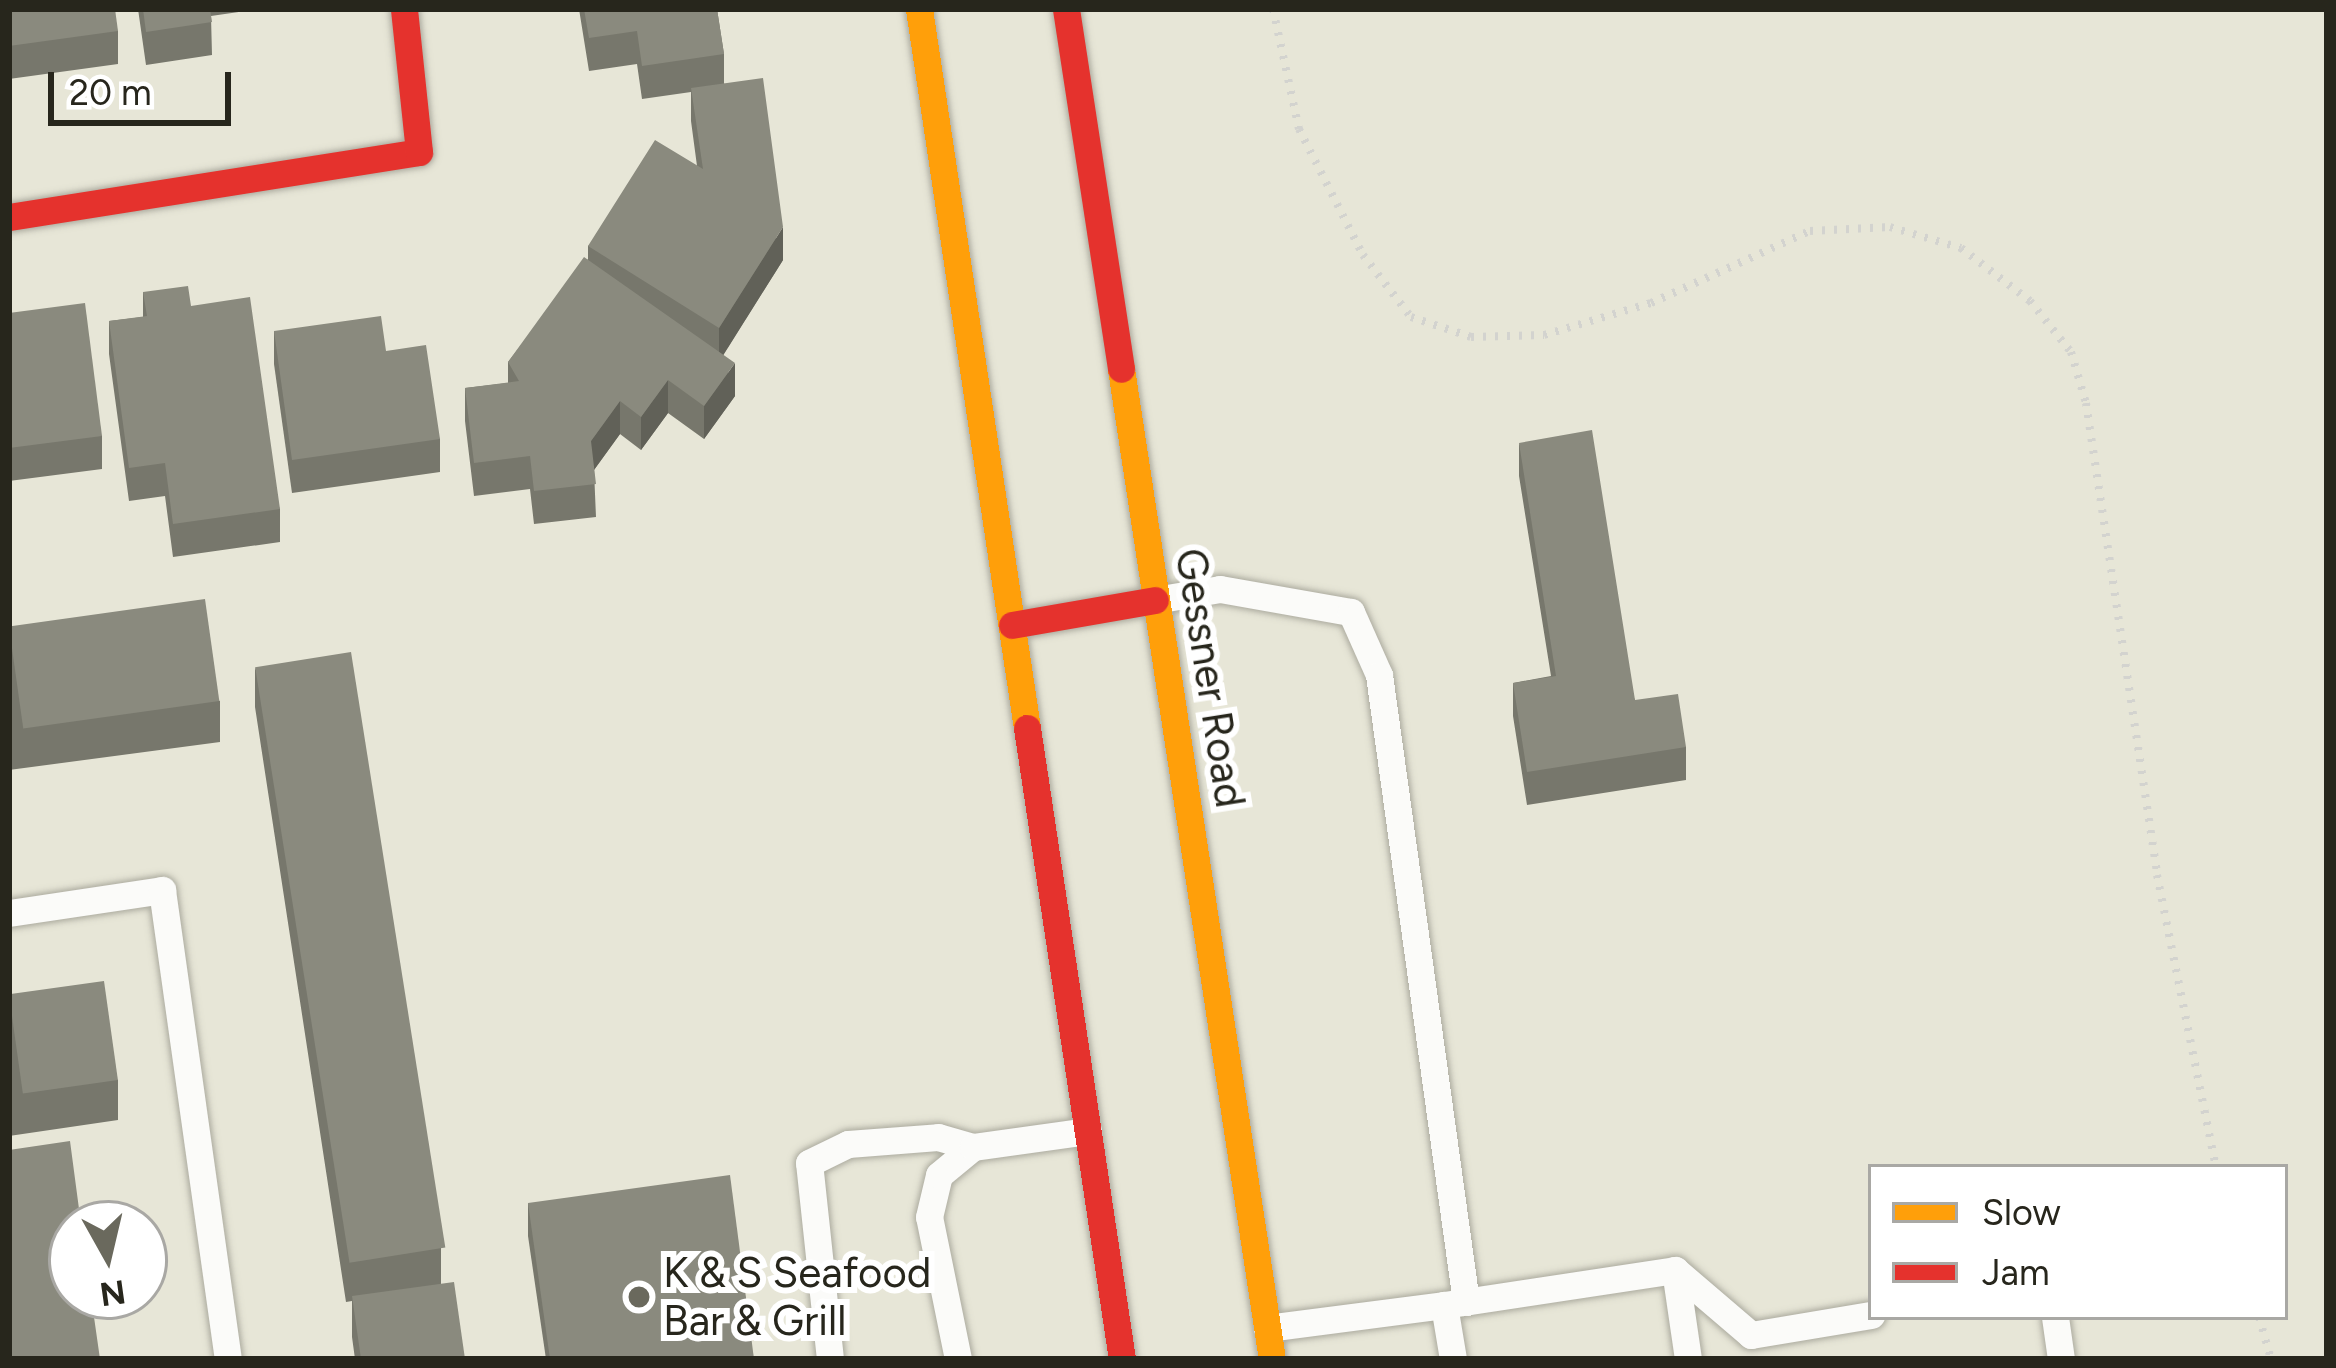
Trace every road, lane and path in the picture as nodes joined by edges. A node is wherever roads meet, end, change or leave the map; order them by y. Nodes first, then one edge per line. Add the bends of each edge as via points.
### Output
1 (404, 9) edge
2 (920, 9) edge
3 (1066, 9) edge
4 (1273, 9) edge
5 (9, 217) edge
6 (1156, 600) junction
7 (1012, 626) junction
8 (9, 913) edge
9 (1088, 1131) junction
10 (973, 1147) junction
11 (2215, 1164) edge
12 (1675, 1270) junction
13 (1455, 1303) junction
14 (1868, 1316) edge
15 (2055, 1320) edge
16 (2260, 1320) edge
17 (1267, 1328) junction
18 (228, 1359) edge
19 (830, 1359) edge
20 (958, 1359) edge
21 (1122, 1359) edge
22 (1272, 1359) edge
23 (1453, 1359) edge
24 (1688, 1359) edge
25 (2061, 1359) edge
26 (2271, 1359) edge

1 - 5 main road via 419,152
2 - 7 main road
3 - 6 main road, Gessner Road
4 - 11 path via 1300,129 1363,256 1411,317 1471,337 1544,335 1651,303 1810,231 1890,227 1961,248 2030,301 2071,352 2086,403 2157,875
6 - 7 main road
6 - 13 lane via 1286,593 1351,612 1379,675
6 - 17 main road, Gessner Road
7 - 9 main road
8 - 18 lane via 161,890
9 - 10 lane
9 - 21 main road
10 - 19 lane via 938,1137 848,1144 809,1163
10 - 20 lane via 939,1175 929,1217
12 - 13 lane
12 - 14 lane via 1751,1335
12 - 24 lane
13 - 17 lane
13 - 23 lane
15 - 25 lane
16 - 26 path
17 - 22 main road, Gessner Road

